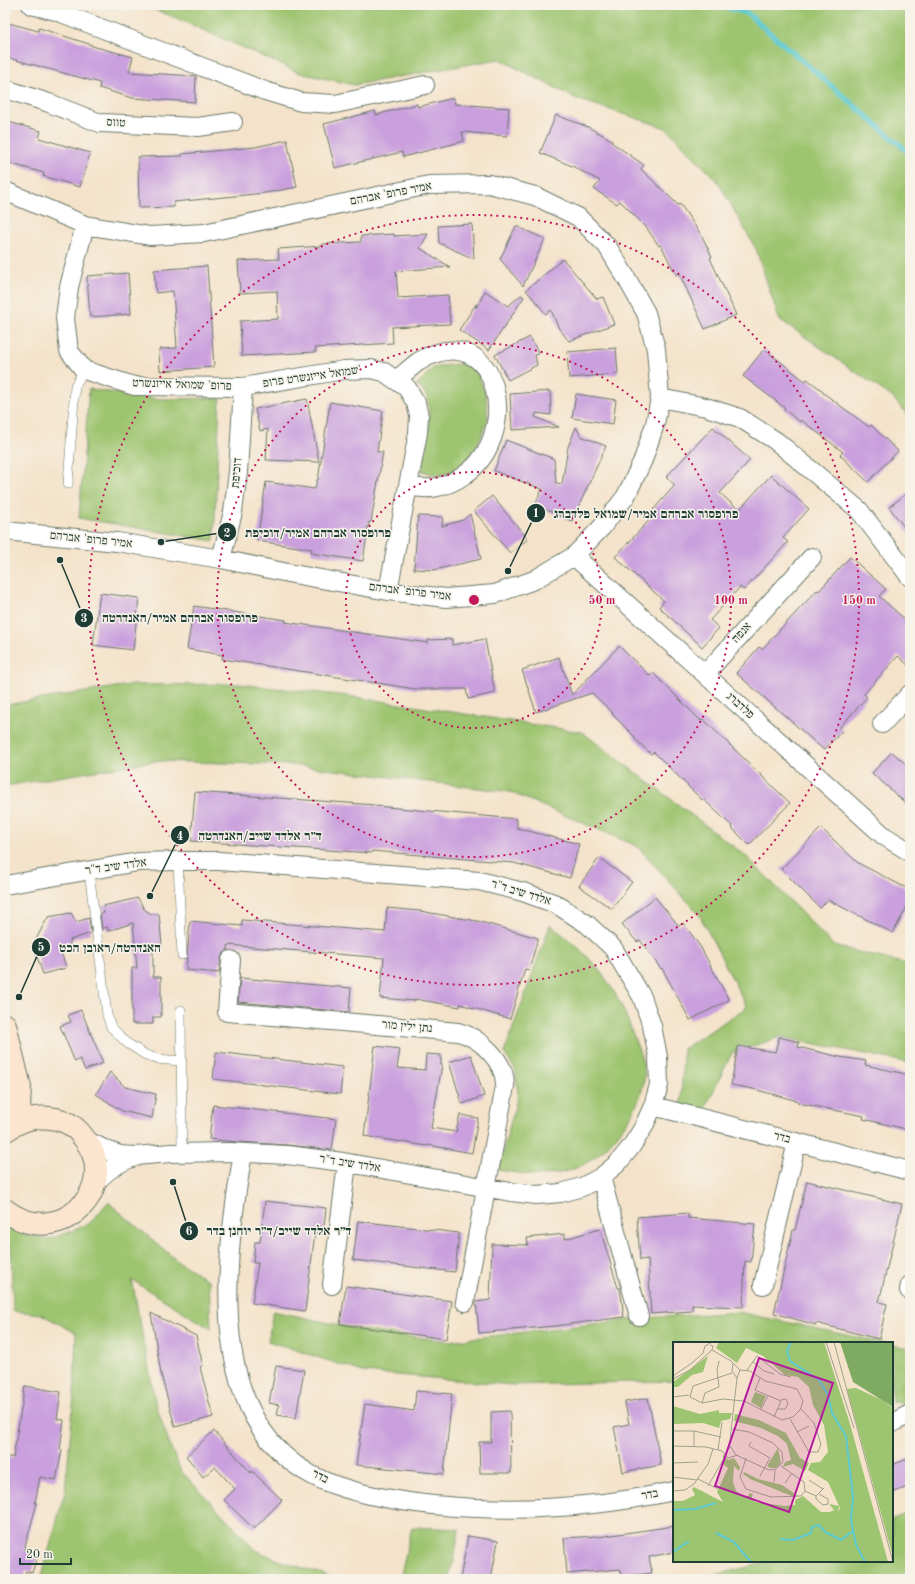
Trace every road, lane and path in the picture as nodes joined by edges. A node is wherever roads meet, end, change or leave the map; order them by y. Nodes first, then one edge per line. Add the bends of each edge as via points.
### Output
1 (31, 5) edge
2 (426, 85) dead end
3 (5, 89) edge
4 (233, 122) dead end
5 (5, 191) edge
6 (86, 225) junction
7 (84, 370) junction
8 (397, 379) junction
9 (243, 387) junction
10 (660, 398) junction
11 (68, 484) dead end
12 (408, 486) junction
13 (5, 531) edge
14 (574, 556) junction
15 (812, 557) dead end
16 (221, 559) junction
17 (910, 577) edge
18 (388, 591) junction
19 (705, 674) junction
20 (910, 694) edge
21 (882, 724) dead end
22 (910, 852) edge
23 (178, 860) junction
24 (89, 871) junction
25 (5, 885) edge
26 (182, 955) dead end
27 (231, 960) dead end
28 (181, 1010) dead end
29 (5, 1025) edge
30 (181, 1061) junction
31 (20, 1088) junction
32 (653, 1106) junction
33 (43, 1116) junction
34 (10, 1127) edge
35 (86, 1140) junction
36 (797, 1142) junction
37 (182, 1153) junction
38 (243, 1153) junction
39 (143, 1155) junction
40 (347, 1163) junction
41 (910, 1171) edge
42 (601, 1177) junction
43 (94, 1185) junction
44 (486, 1187) junction
45 (5, 1210) edge
46 (332, 1285) dead end
47 (763, 1285) dead end
48 (465, 1302) dead end
49 (639, 1316) dead end
50 (910, 1414) edge
51 (893, 1422) edge
52 (673, 1491) edge

1 - 2 street via 56,11 300,102 335,104
3 - 4 street, טווס via 100,123 198,127
5 - 6 street, אמיר פרופ' אברהם
6 - 7 street via 69,287 65,318 69,351
6 - 10 street, אמיר פרופ' אברהם via 150,236 204,232 429,185 489,184 535,196 578,217 607,246 646,313 656,349
7 - 9 street, פרופ' שמואל אייזנשרט via 134,386
7 - 11 lane via 75,386
8 - 9 street, שמואל אייזנשרט פרופ' via 371,369 344,370
8 - 12 street, שמואל אייזנשרט פרופ' via 407,388 416,403 419,416
8 - 12 street via 418,362 439,352 454,350 479,360 491,377 498,415 488,449 477,465 464,476 434,488
9 - 16 street, דוכיפת via 233,512
10 - 14 street, אמיר פרופ' אברהם via 655,424 643,460 626,496 602,527
10 - 17 street via 706,407 740,418 776,441 860,510
12 - 18 street, שמואל אייזנשרט פרופ'
13 - 16 street, אמיר פרופ' אברהם via 117,542
14 - 18 street, אמיר פרופ' אברהם via 534,580 495,594 446,598
14 - 19 street, פלדברג
15 - 19 street, אנפה
16 - 18 street, אמיר פרופ' אברהם
19 - 22 street, פלדברג via 884,836
20 - 21 street
23 - 24 street, אלדד שיב ד"ר via 138,862
23 - 26 lane
23 - 32 street, אלדד שיב ד"ר via 479,881 523,892 556,904 587,924 613,948 642,997 652,1026 658,1057 659,1084
24 - 25 street, אלדד שיב ד"ר
24 - 30 lane via 107,1015 112,1027 127,1043 144,1054 157,1059
27 - 44 street, נתן ילין מור via 227,1012 452,1031 467,1034 480,1042 500,1065 505,1083
28 - 30 lane
29 - 31 street
30 - 37 lane
31 - 33 street
31 - 34 street via 19,1109
32 - 36 street, בדר
32 - 42 street, אלדד שיב ד"ר via 631,1147 617,1164
33 - 34 street via 28,1118
33 - 35 street via 62,1120 78,1130
35 - 39 street via 113,1153 127,1156
35 - 43 street via 94,1158
36 - 41 street, בדר
36 - 47 street
37 - 38 street, אלדד שיב ד"ר
37 - 39 street, אלדד שיב ד"ר
38 - 40 street, אלדד שיב ד"ר via 287,1155
38 - 52 street, בדר via 229,1258 230,1337 249,1406 260,1427 276,1448 297,1465 323,1480 356,1492 462,1508 513,1510 563,1507 615,1502
39 - 43 street via 116,1166
40 - 44 street, אלדד שיב ד"ר
40 - 46 street
42 - 44 street, אלדד שיב ד"ר via 582,1187 560,1193 537,1195
42 - 49 street
43 - 45 street via 87,1200 77,1211 61,1221 30,1223 15,1218
44 - 48 street
50 - 51 street

